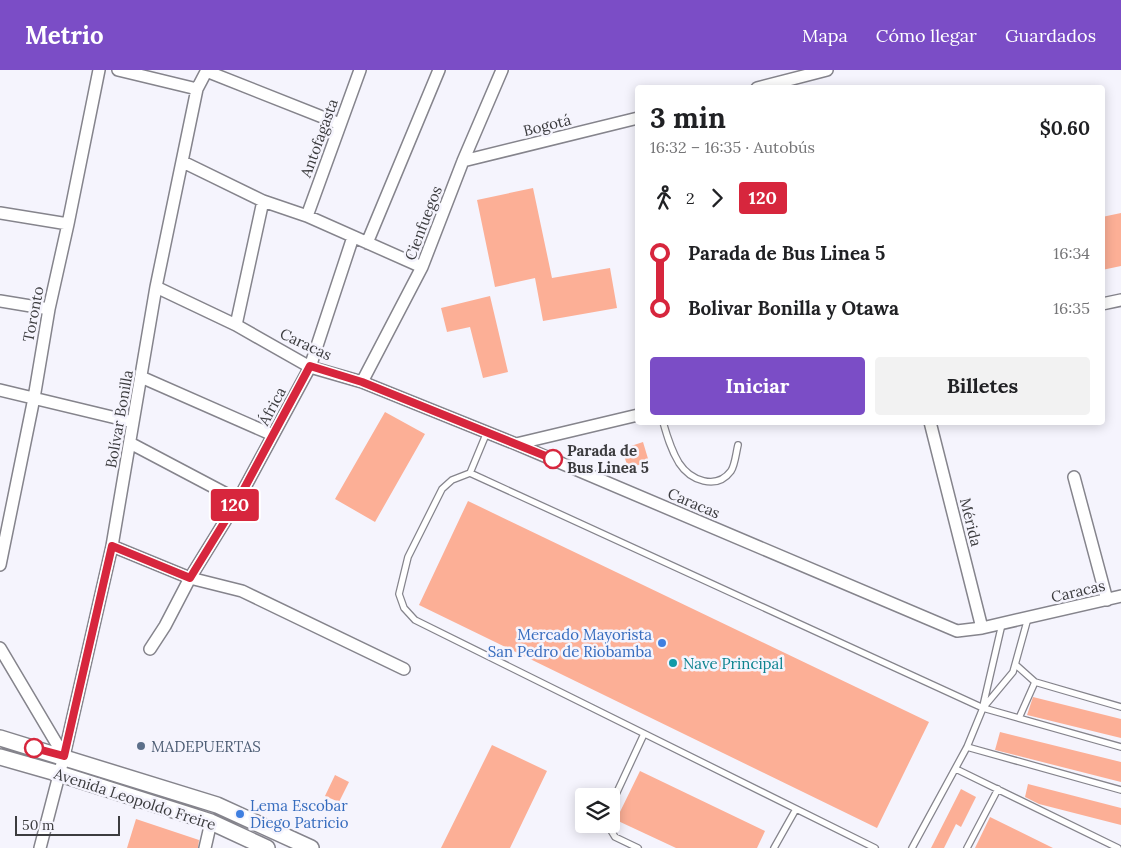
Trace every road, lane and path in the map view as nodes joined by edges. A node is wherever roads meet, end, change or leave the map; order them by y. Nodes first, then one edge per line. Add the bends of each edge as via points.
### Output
1 (100, 70) edge
2 (118, 70) edge
3 (206, 70) edge
4 (360, 70) edge
5 (439, 70) edge
6 (502, 70) edge
7 (827, 70) edge
8 (769, 85) edge
9 (197, 89) junction
10 (635, 119) edge
11 (340, 124) junction
12 (463, 161) junction
13 (183, 162) junction
14 (263, 201) junction
15 (0, 213) edge
16 (307, 216) junction
17 (68, 224) junction
18 (353, 236) junction
19 (367, 243) junction
20 (422, 268) junction
21 (156, 287) junction
22 (1121, 300) edge
23 (0, 301) edge
24 (1105, 303) edge
25 (49, 309) junction
26 (236, 325) junction
27 (310, 366) junction
28 (141, 377) junction
29 (362, 382) junction
30 (0, 390) edge
31 (34, 398) junction
32 (635, 416) edge
33 (133, 422) junction
34 (664, 425) edge
35 (931, 425) edge
36 (487, 432) junction
37 (273, 435) junction
38 (130, 443) junction
39 (516, 444) junction
40 (738, 445) dead end
41 (470, 473) junction
42 (1074, 477) dead end
43 (238, 500) junction
44 (112, 546) junction
45 (0, 560) edge
46 (0, 565) edge
47 (190, 578) junction
48 (1121, 596) edge
49 (1107, 600) junction
50 (1028, 618) junction
51 (1002, 624) junction
52 (982, 628) junction
53 (0, 648) edge
54 (150, 648) dead end
55 (1016, 664) junction
56 (404, 669) dead end
57 (1035, 682) junction
58 (1121, 707) edge
59 (983, 708) junction
60 (1020, 718) junction
61 (644, 734) junction
62 (0, 738) edge
63 (967, 746) junction
64 (1121, 747) edge
65 (64, 756) junction
66 (0, 757) edge
67 (956, 769) junction
68 (60, 774) junction
69 (619, 788) edge
70 (998, 790) junction
71 (1121, 790) edge
72 (796, 809) junction
73 (211, 822) junction
74 (613, 833) edge
75 (40, 848) edge
76 (205, 848) edge
77 (267, 848) edge
78 (311, 848) edge
79 (638, 848) edge
80 (774, 848) edge
81 (875, 848) edge
82 (912, 848) edge
83 (967, 848) edge
84 (1118, 848) edge

1 - 17 street, Toronto
2 - 9 street
3 - 9 street, Bolívar Bonilla
3 - 11 street
4 - 11 street, Antofagasta
5 - 19 street
6 - 12 street, Cienfuegos
7 - 8 street
9 - 13 street, Bolívar Bonilla
10 - 12 street, Bogotá
11 - 16 street, Antofagasta
12 - 20 street, Cienfuegos
13 - 14 street
13 - 21 street, Bolívar Bonilla
14 - 16 street
14 - 26 street
15 - 17 street
16 - 18 street
17 - 25 street, Toronto
18 - 19 street
18 - 27 street, África
19 - 20 street
20 - 29 street, Cienfuegos
21 - 26 street, Caracas
21 - 28 street, Bolívar Bonilla
22 - 24 street
23 - 25 street
25 - 31 street, Toronto
26 - 27 street, Caracas
27 - 29 street, Caracas
27 - 37 street, África
28 - 33 street, Bolívar Bonilla
28 - 37 street
29 - 36 street, Caracas
30 - 31 street
31 - 33 street
31 - 45 street, Toronto
32 - 39 street
33 - 38 street, Bolívar Bonilla
34 - 40 lane via 680,465 694,478 710,483 722,480 731,470
35 - 52 street, Mérida
36 - 39 street, Caracas
36 - 41 lane
37 - 43 street, África
38 - 43 street
38 - 44 street, Bolívar Bonilla
39 - 52 street, Caracas via 957,631
41 - 59 lane
41 - 61 lane via 452,480 442,489 408,557 399,594 404,608 415,620
42 - 49 street
43 - 47 street, África
44 - 47 street
44 - 65 street, Bolívar Bonilla
45 - 46 street, Toronto
47 - 54 street, África
47 - 56 street via 242,591
48 - 49 street, Caracas
49 - 50 street, Caracas
50 - 51 street, Caracas
50 - 55 lane
51 - 52 street, Caracas
51 - 59 lane
53 - 65 street
55 - 57 lane
55 - 59 lane
57 - 58 lane
57 - 60 lane
59 - 60 lane
59 - 63 lane
60 - 64 lane
61 - 69 lane
61 - 72 lane
62 - 65 main road, Avenida Leopoldo Freire
63 - 67 lane
63 - 71 lane
65 - 68 street, Bolívar Bonilla
65 - 78 main road, Avenida Leopoldo Freire via 217,805
66 - 68 main road, Avenida Leopoldo Freire
67 - 70 lane
67 - 82 lane
68 - 73 main road, Avenida Leopoldo Freire
68 - 75 street, Bolívar Bonilla
70 - 83 lane
70 - 84 lane
72 - 80 lane
72 - 81 lane
73 - 76 street
73 - 77 main road, Avenida Leopoldo Freire
74 - 79 lane

